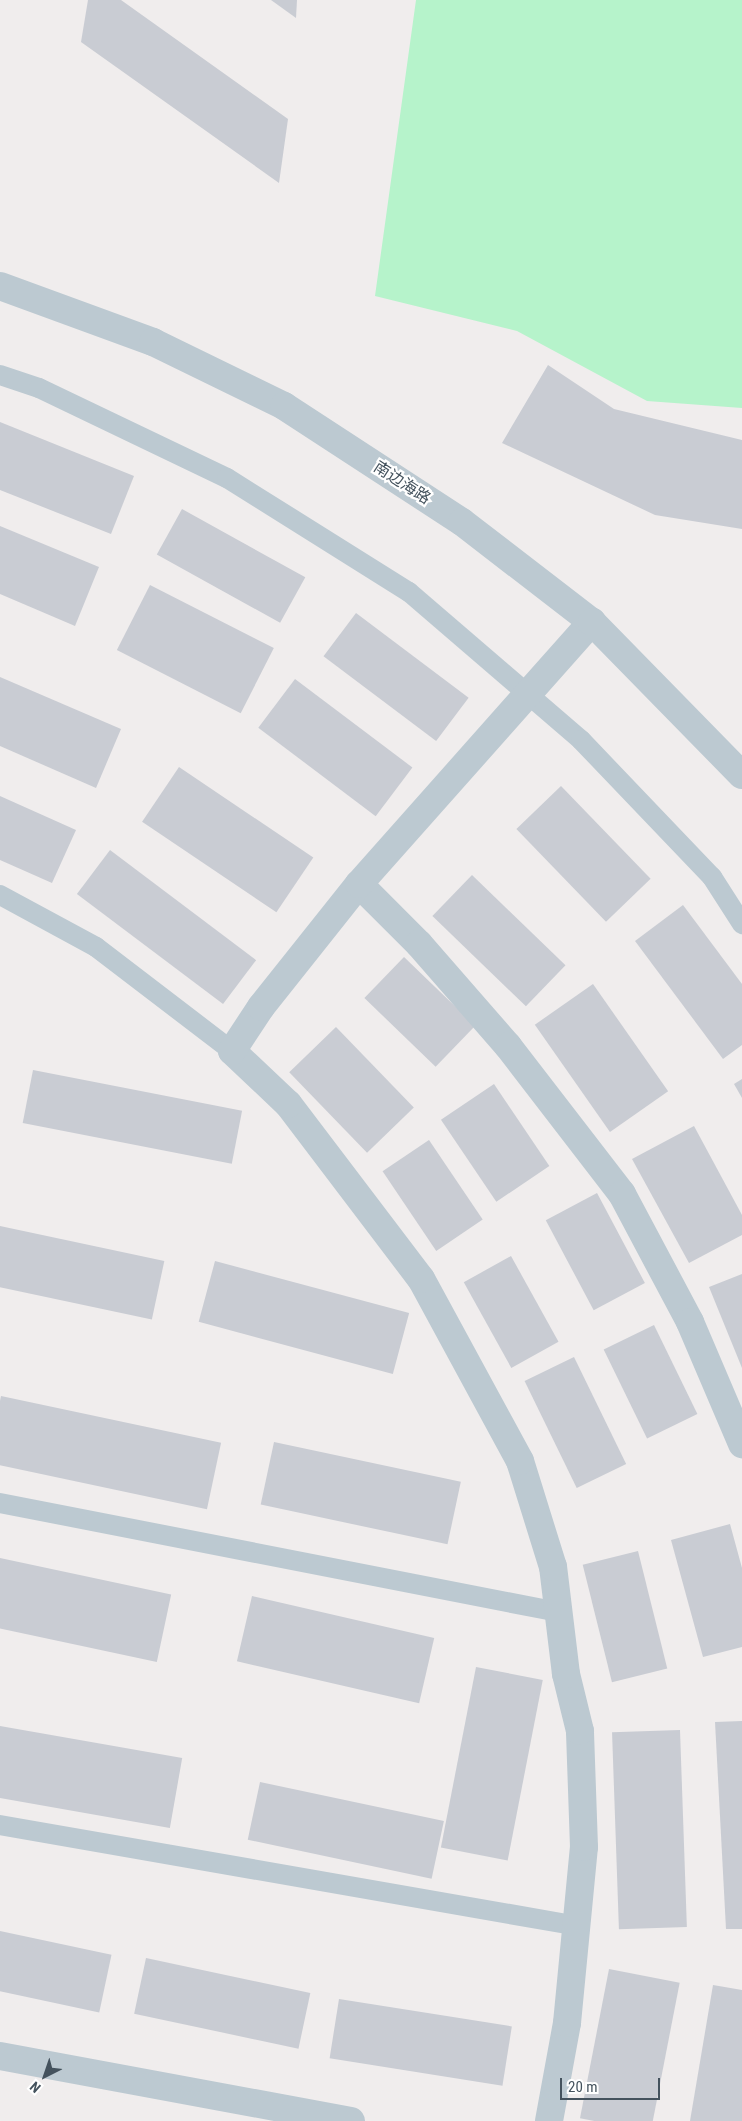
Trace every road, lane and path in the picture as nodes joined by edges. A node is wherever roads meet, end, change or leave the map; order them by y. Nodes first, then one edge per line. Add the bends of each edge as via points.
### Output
1 (0, 286) edge
2 (0, 375) edge
3 (592, 622) junction
4 (530, 692) junction
5 (742, 774) edge
6 (359, 884) junction
7 (0, 895) edge
8 (742, 924) edge
9 (232, 1051) junction
10 (742, 1444) edge
11 (0, 1503) edge
12 (558, 1612) junction
13 (0, 1826) edge
14 (578, 1926) junction
15 (0, 2056) edge
16 (351, 2121) edge
17 (549, 2121) edge

1 - 3 street, 南边海路 via 153,342 284,406 462,522
2 - 4 lane via 39,388 226,478 409,592
3 - 4 street
3 - 5 street, 南边海路
4 - 6 street
4 - 8 lane via 712,877
6 - 9 street via 261,1007
6 - 10 street via 419,944 508,1046 622,1194 694,1331
7 - 9 lane via 96,947
9 - 12 street via 288,1104 421,1279 468,1359 520,1461 553,1567
11 - 12 lane
12 - 14 street via 566,1674 580,1730 584,1847
13 - 14 lane
14 - 17 street
15 - 16 street

